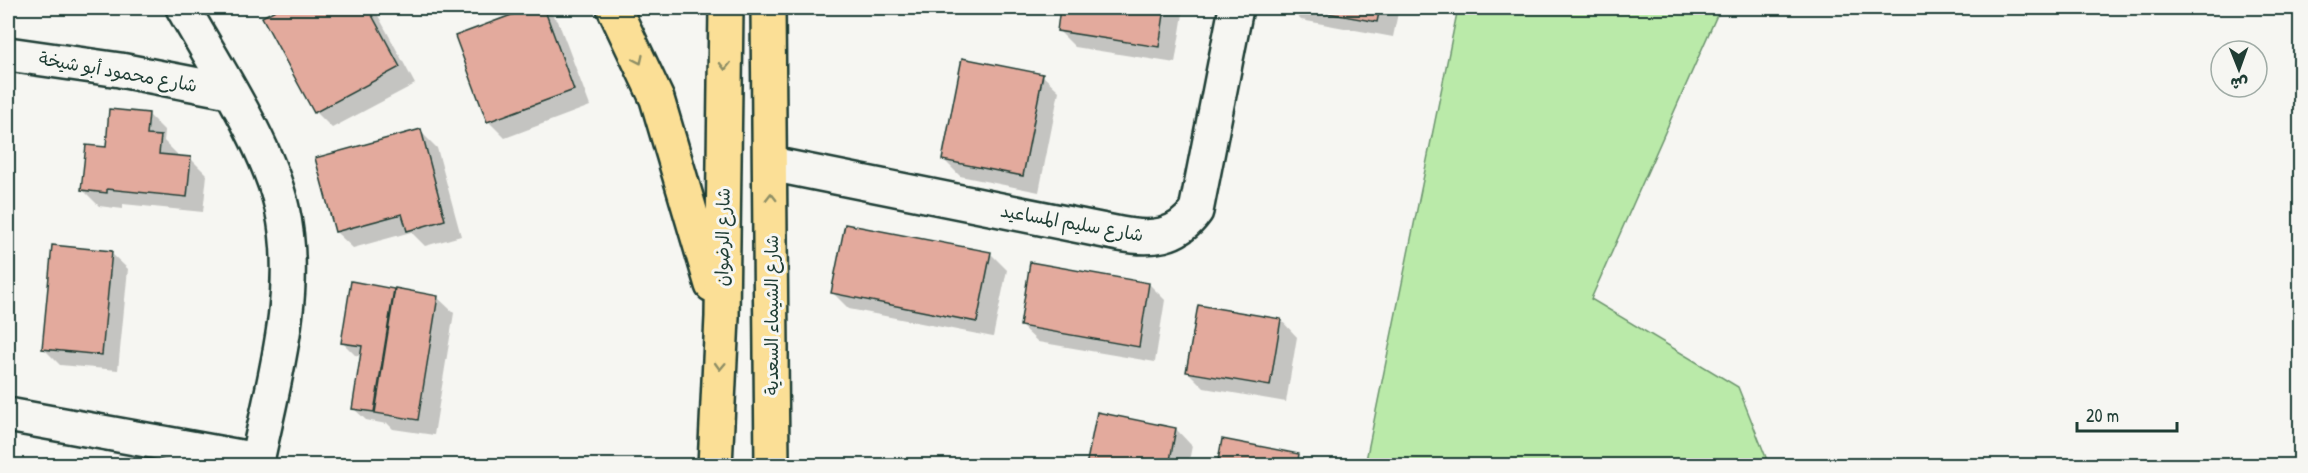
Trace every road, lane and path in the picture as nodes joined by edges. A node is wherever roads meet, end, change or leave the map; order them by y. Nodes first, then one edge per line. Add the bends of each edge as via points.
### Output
1 (183, 8) edge
2 (614, 8) edge
3 (726, 8) edge
4 (768, 8) edge
5 (1236, 8) edge
6 (8, 54) edge
7 (229, 91) junction
8 (771, 164) junction
9 (722, 317) junction
10 (8, 415) edge
11 (779, 458) edge
12 (256, 463) edge
13 (715, 465) edge

1 - 7 street
2 -> 9 main road via 657,99
3 -> 9 main road, شارع الرضوان
4 - 8 main road
5 - 8 street, شارع سليم المساعيد via 1196,211 1175,232 1140,238
6 - 7 street, شارع محمود أبو شيخة
7 - 12 street via 267,167 282,206 288,243 285,319
11 -> 8 main road, شارع الشيماء السعدية
9 -> 13 main road, شارع الرضوان
10 - 12 street

